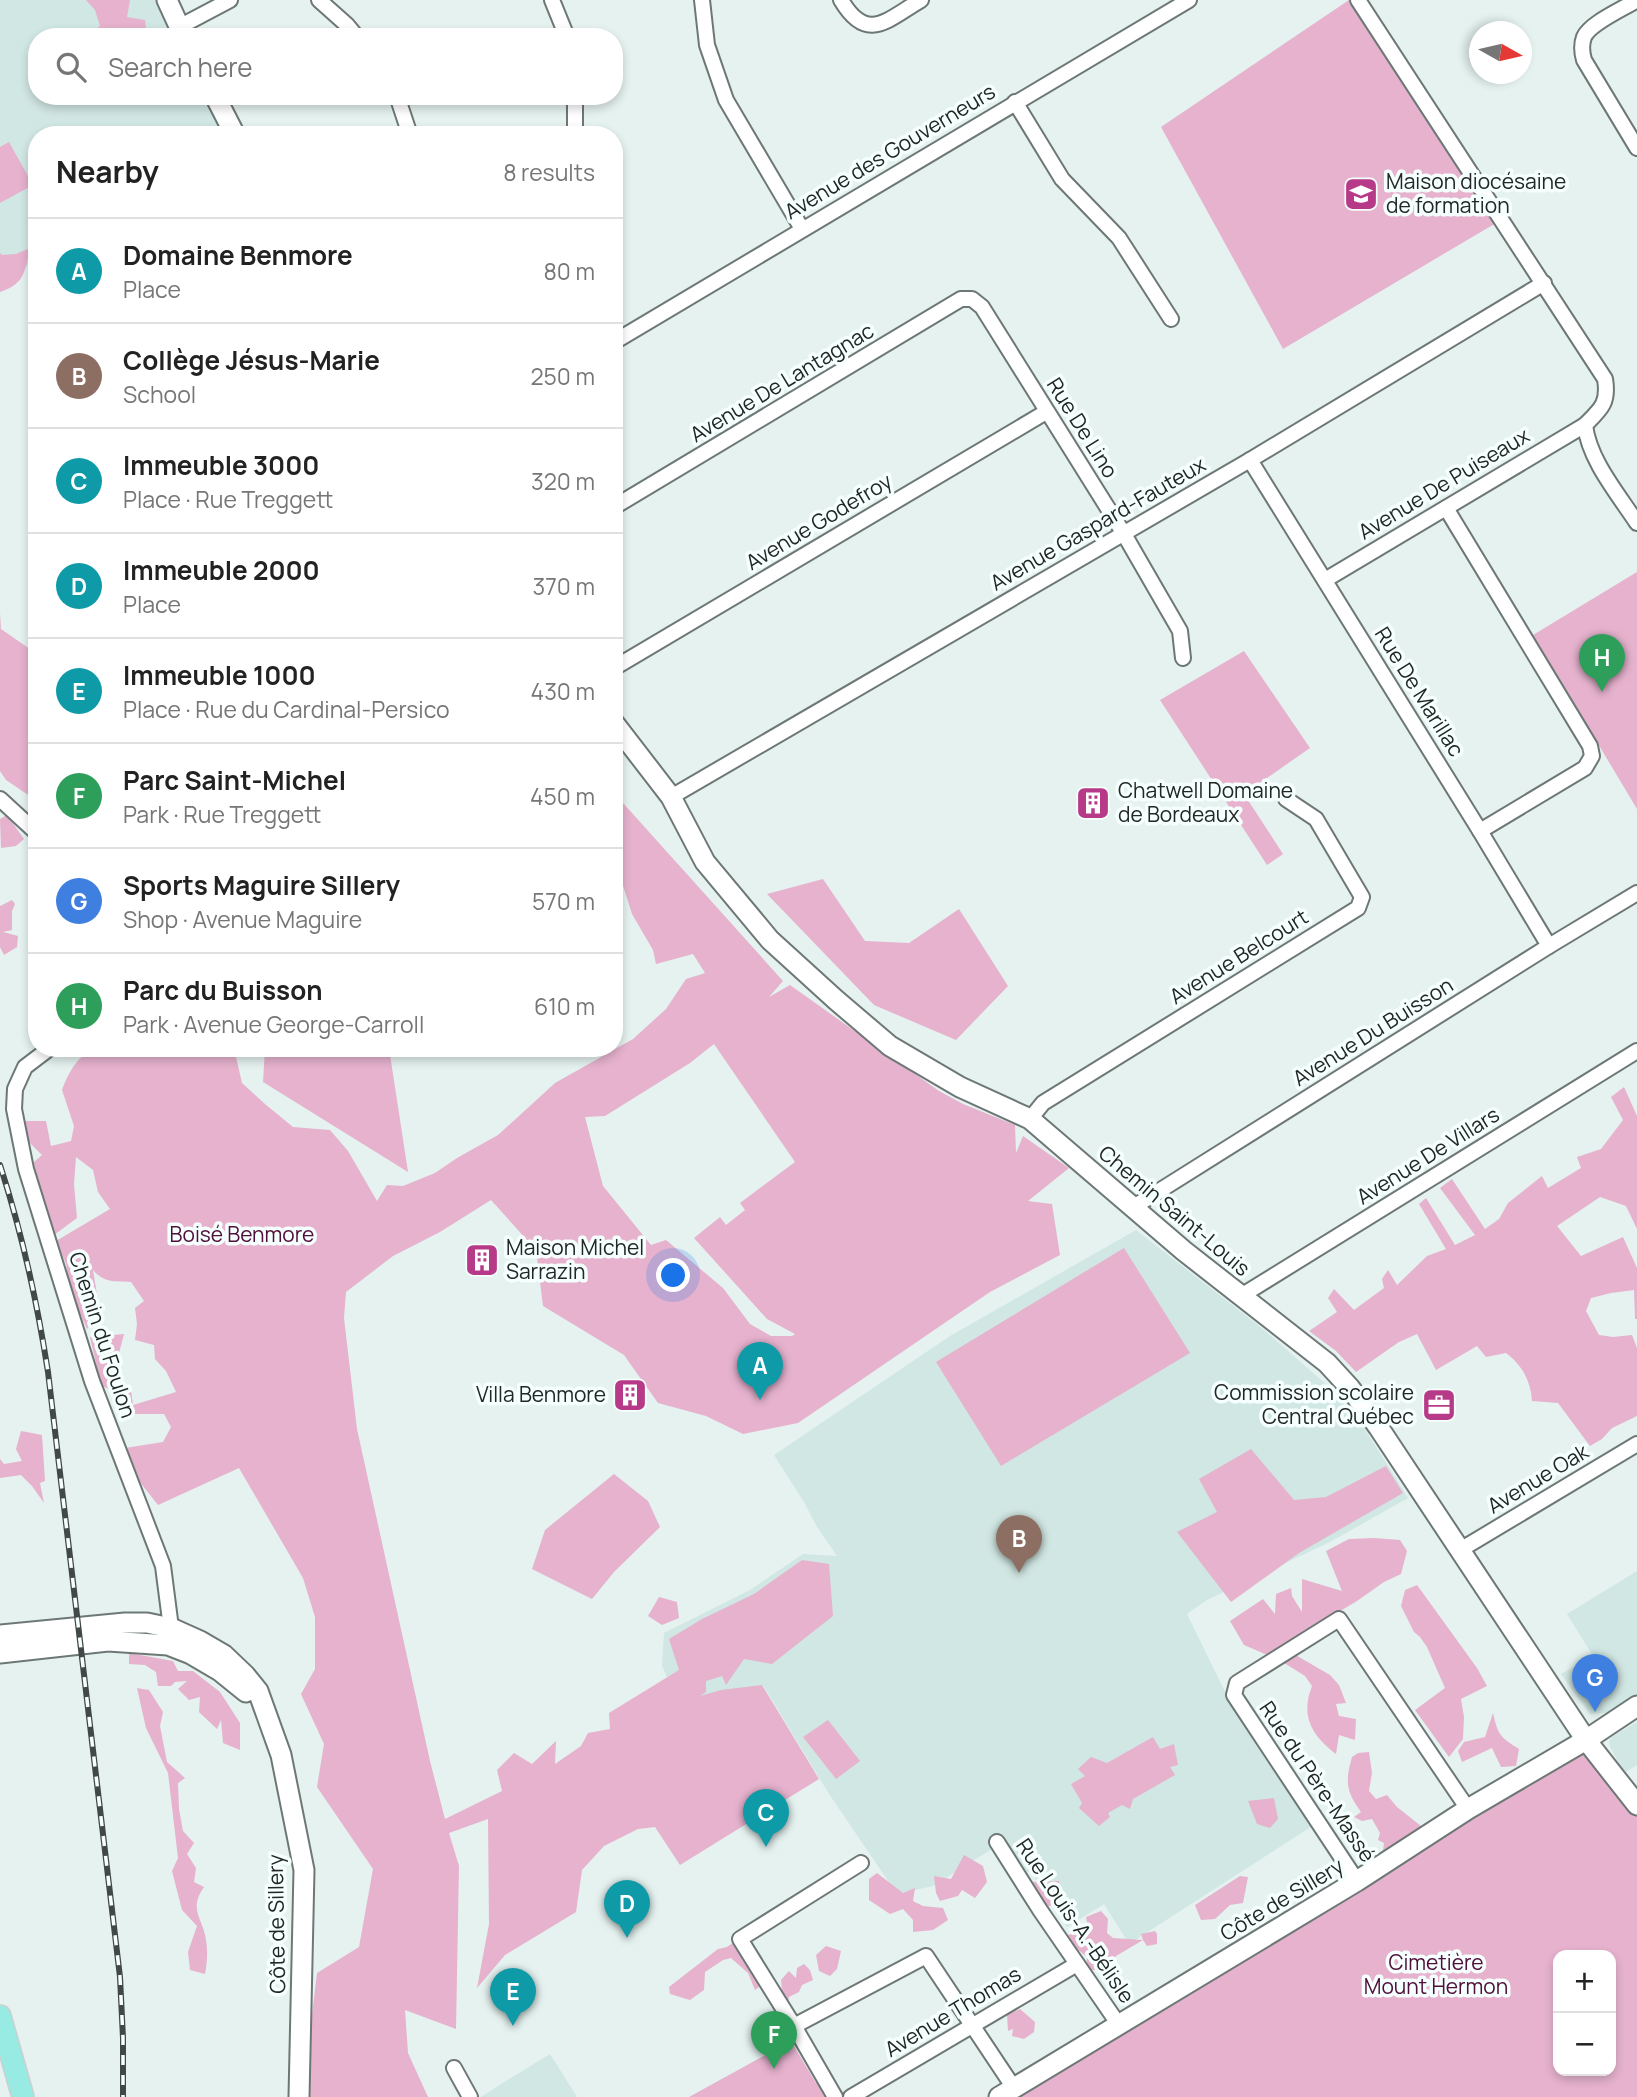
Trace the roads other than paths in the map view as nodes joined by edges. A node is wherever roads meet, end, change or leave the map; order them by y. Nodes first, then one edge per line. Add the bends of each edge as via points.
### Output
1 (167, 0) edge
2 (230, 0) edge
3 (319, 0) edge
4 (552, 0) edge
5 (702, 0) edge
6 (841, 0) edge
7 (920, 0) edge
8 (1189, 0) edge
9 (1358, 0) edge
10 (1637, 1) edge
11 (179, 28) edge
12 (187, 28) edge
13 (350, 28) edge
14 (563, 28) edge
15 (1015, 102) junction
16 (220, 105) edge
17 (400, 105) edge
18 (575, 105) edge
19 (230, 126) edge
20 (407, 126) edge
21 (575, 126) edge
22 (1637, 148) edge
23 (802, 229) junction
24 (1544, 283) junction
25 (972, 299) joint
26 (1171, 319) dead end
27 (623, 337) edge
28 (1046, 412) junction
29 (1585, 425) junction
30 (1250, 460) junction
31 (623, 502) edge
32 (1446, 508) junction
33 (1637, 523) edge
34 (1124, 534) junction
35 (1325, 580) junction
36 (1183, 658) dead end
37 (623, 663) edge
38 (623, 735) edge
39 (671, 797) junction
40 (0, 799) edge
41 (1286, 799) dead end
42 (28, 825) edge
43 (1480, 831) junction
44 (1637, 893) edge
45 (1549, 946) junction
46 (1637, 1051) edge
47 (38, 1057) edge
48 (1030, 1119) junction
49 (1132, 1208) junction
50 (1241, 1296) junction
51 (1637, 1444) edge
52 (1460, 1550) junction
53 (0, 1635) edge
54 (169, 1636) junction
55 (0, 1653) edge
56 (1637, 1706) edge
57 (1586, 1740) junction
58 (1637, 1805) edge
59 (1468, 1809) junction
60 (997, 1842) dead end
61 (861, 1863) dead end
62 (1357, 1881) junction
63 (1077, 1964) junction
64 (0, 2016) edge
65 (1119, 2025) junction
66 (794, 2026) junction
67 (972, 2026) junction
68 (454, 2068) dead end
69 (1006, 2092) edge
70 (23, 2097) edge
71 (299, 2097) edge
72 (470, 2097) edge
73 (835, 2097) edge
74 (851, 2097) edge

1 - 11 street
2 - 12 street
3 - 13 street
4 - 14 street
5 - 23 street via 707,46 726,100
6 - 7 street via 850,15 867,25 881,24
8 - 15 street, Avenue des Gouverneurs
9 - 24 street
10 - 22 street via 1589,29 1582,51
15 - 23 street, Avenue des Gouverneurs
15 - 26 street via 1062,179 1119,238
16 - 19 street
17 - 20 street
18 - 21 street
23 - 27 street, Avenue des Gouverneurs
24 - 29 street via 1605,379 1603,407
24 - 30 street, Avenue Gaspard-Fauteux
25 - 28 street, Rue De Lino via 982,307
25 - 31 street, Avenue De Lantagnac via 961,299
28 - 34 street, Rue De Lino
28 - 37 street, Avenue Godefroy
29 - 32 street, Avenue De Puiseaux
29 - 33 street via 1587,440
30 - 34 street, Avenue Gaspard-Fauteux
30 - 35 street, Rue De Marillac
32 - 35 street, Avenue De Puiseaux
32 - 43 street via 1590,746 1592,757 1585,768
34 - 36 street, Rue De Lino via 1180,631
34 - 39 street, Avenue Gaspard-Fauteux
35 - 43 street, Rue De Marillac
38 - 39 street, Chemin Saint-Louis
39 - 48 street, Chemin Saint-Louis via 705,862 769,940 890,1046 960,1087
40 - 42 street
41 - 48 street, Avenue Belcourt via 1315,819 1362,897 1358,908 1043,1103
43 - 45 street, Rue De Marillac
44 - 45 street, Avenue Du Buisson
45 - 49 street, Avenue Du Buisson
46 - 50 street, Avenue De Villars
47 - 54 street, Chemin du Foulon via 25,1067 15,1088 14,1108 26,1169 92,1381 163,1566
48 - 49 street, Chemin Saint-Louis
49 - 50 street, Chemin Saint-Louis
50 - 52 street, Chemin Saint-Louis via 1327,1363 1350,1388
51 - 52 street, Avenue Oak
52 - 57 street, Chemin Saint-Louis
53 - 54 street, Côte de Sillery via 147,1623
54 - 55 street, Côte de Sillery
54 - 71 street, Côte de Sillery via 239,1685 266,1712 281,1755 304,1870
56 - 57 street, Côte de Sillery
57 - 58 street, Chemin Saint-Louis
57 - 59 street, Côte de Sillery
59 - 62 street, Côte de Sillery
59 - 62 street, Rue du Père-Massé via 1339,1619 1237,1683 1234,1695
60 - 63 street, Rue Louis-A.-Bélisle
61 - 66 street via 740,1939
62 - 65 street, Côte de Sillery
63 - 65 street, Rue Louis-A.-Bélisle
63 - 67 street, Avenue Thomas
64 - 70 main road
65 - 69 street, Côte de Sillery
66 - 67 street via 926,1956
66 - 73 street
67 - 69 street
67 - 74 street, Avenue Thomas
68 - 72 street

